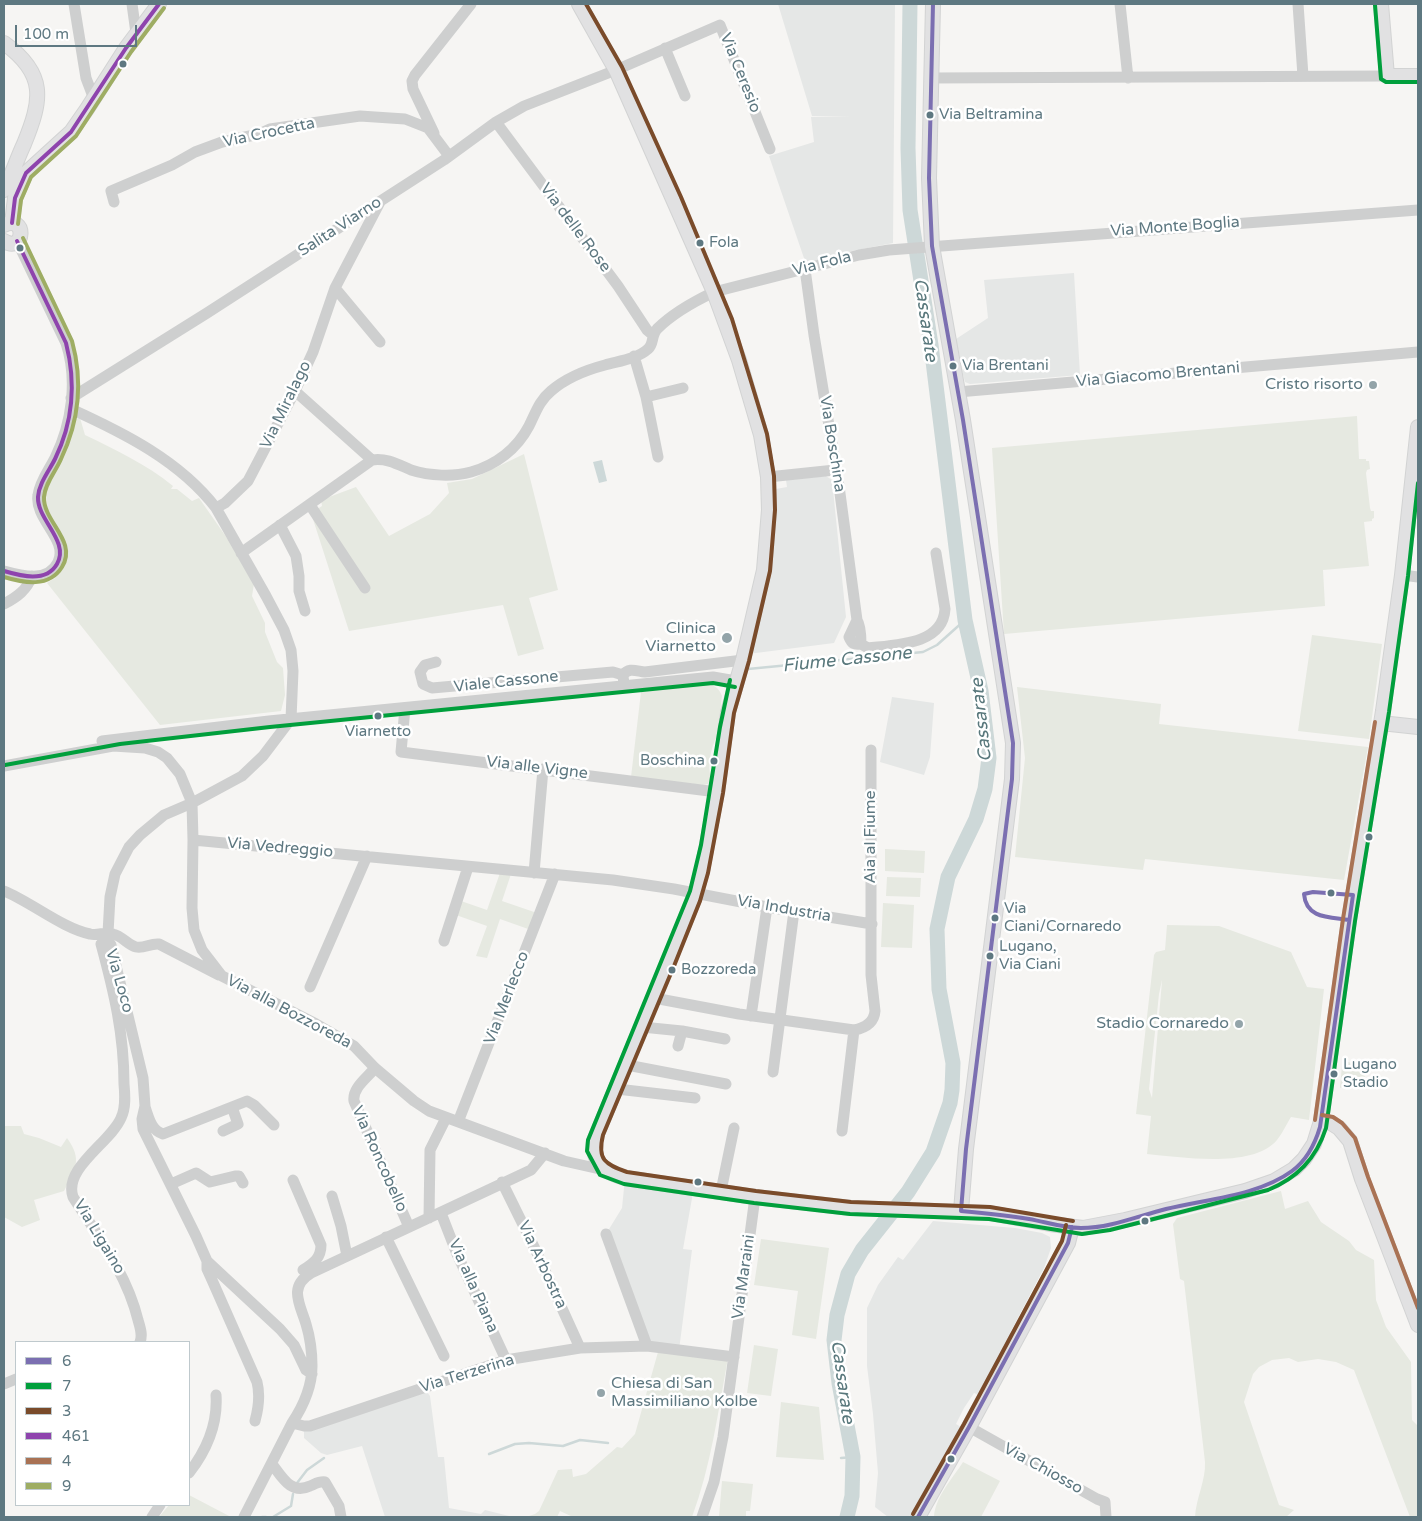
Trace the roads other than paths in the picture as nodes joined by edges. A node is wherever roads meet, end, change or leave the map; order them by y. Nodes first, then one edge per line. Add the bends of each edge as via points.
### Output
1 (74, 4) edge
2 (132, 4) edge
3 (159, 4) edge
4 (471, 4) edge
5 (579, 4) edge
6 (933, 4) edge
7 (1120, 4) edge
8 (1298, 4) edge
9 (1381, 4) edge
10 (136, 33) junction
11 (4, 43) edge
12 (665, 48) junction
13 (616, 70) junction
14 (1303, 76) junction
15 (1388, 76) junction
16 (1418, 76) edge
17 (931, 78) junction
18 (1128, 78) junction
19 (685, 96) dead end
20 (94, 99) junction
21 (496, 122) junction
22 (439, 143) junction
23 (770, 149) dead end
24 (449, 156) junction
25 (4, 190) edge
26 (381, 200) junction
27 (114, 202) dead end
28 (1418, 210) edge
29 (8, 225) edge
30 (10, 241) edge
31 (929, 246) junction
32 (805, 269) junction
33 (335, 288) junction
34 (714, 292) junction
35 (653, 335) junction
36 (380, 342) dead end
37 (1418, 352) edge
38 (634, 356) junction
39 (683, 388) dead end
40 (295, 390) junction
41 (958, 392) junction
42 (646, 398) junction
43 (71, 403) junction
44 (1418, 427) edge
45 (658, 457) dead end
46 (372, 460) junction
47 (835, 470) junction
48 (768, 477) junction
49 (310, 505) junction
50 (216, 508) junction
51 (280, 525) junction
52 (241, 553) junction
53 (936, 553) dead end
54 (4, 572) edge
55 (1402, 575) junction
56 (32, 576) junction
57 (1418, 577) edge
58 (365, 588) dead end
59 (4, 604) edge
60 (304, 611) dead end
61 (743, 660) junction
62 (436, 662) dead end
63 (623, 680) junction
64 (736, 681) junction
65 (405, 708) junction
66 (291, 719) junction
67 (1381, 722) junction
68 (1418, 727) edge
69 (871, 750) dead end
70 (4, 759) edge
71 (4, 766) edge
72 (543, 769) junction
73 (717, 792) junction
74 (192, 803) junction
75 (193, 840) junction
76 (367, 856) junction
77 (468, 867) junction
78 (534, 873) junction
79 (555, 874) junction
80 (4, 891) edge
81 (696, 893) junction
82 (766, 907) junction
83 (794, 911) junction
84 (872, 924) junction
85 (107, 936) junction
86 (444, 941) dead end
87 (222, 976) junction
88 (310, 988) dead end
89 (654, 998) junction
90 (751, 1016) junction
91 (781, 1020) junction
92 (642, 1027) junction
93 (854, 1030) junction
94 (682, 1031) junction
95 (725, 1039) dead end
96 (678, 1046) dead end
97 (627, 1065) junction
98 (375, 1068) junction
99 (773, 1072) dead end
100 (726, 1084) dead end
101 (617, 1089) junction
102 (695, 1098) dead end
103 (145, 1106) junction
104 (232, 1107) junction
105 (446, 1118) junction
106 (1321, 1120) junction
107 (458, 1122) junction
108 (274, 1125) dead end
109 (734, 1128) dead end
110 (223, 1130) dead end
111 (842, 1130) dead end
112 (593, 1149) junction
113 (546, 1153) junction
114 (580, 1165) junction
115 (604, 1170) junction
116 (293, 1180) dead end
117 (502, 1182) junction
118 (243, 1183) dead end
119 (171, 1184) junction
120 (721, 1191) junction
121 (332, 1196) dead end
122 (755, 1196) junction
123 (961, 1211) junction
124 (441, 1212) junction
125 (429, 1218) junction
126 (409, 1227) junction
127 (1072, 1227) junction
128 (606, 1234) dead end
129 (386, 1237) junction
130 (347, 1256) junction
131 (207, 1261) junction
132 (302, 1280) junction
133 (1418, 1325) edge
134 (140, 1341) edge
135 (647, 1346) junction
136 (580, 1348) junction
137 (444, 1356) dead end
138 (734, 1357) junction
139 (506, 1360) junction
140 (312, 1374) junction
141 (216, 1395) dead end
142 (255, 1421) dead end
143 (292, 1423) junction
144 (969, 1427) junction
145 (272, 1464) junction
146 (190, 1472) edge
147 (928, 1502) junction
148 (159, 1506) edge
149 (339, 1516) edge
150 (152, 1517) edge
151 (244, 1517) edge
152 (702, 1517) edge
153 (918, 1517) edge
154 (928, 1517) edge
155 (1106, 1517) edge

1 - 20 street via 86,78
2 - 10 street
3 - 10 main road
4 - 22 street, Via Crocetta via 412,81
5 - 13 main road
6 - 17 main road
7 - 18 street
8 - 14 street
9 - 15 main road
10 - 20 main road
11 - 25 main road via 28,67 35,80 37,97 33,121
12 - 13 street, Via Ceresio
12 - 19 street
12 - 23 street, Via Ceresio via 720,25
13 - 21 street, Salita Viarno via 537,100
13 - 34 main road
14 - 15 street
14 - 18 street
15 - 16 main road
17 - 18 street
17 - 31 main road
20 - 29 main road via 71,132 26,173
21 - 24 street, Salita Viarno
21 - 35 street, Via delle Rose
22 - 24 street, Via Crocetta
22 - 27 street, Via Crocetta via 428,128 405,119 360,116 270,129 195,152 111,191
24 - 26 street, Salita Viarno
26 - 33 street, Via Miralago
26 - 43 street, Salita Viarno
28 - 31 street, Via Monte Boglia
29 - 30 main road via 17,226 20,230 20,236
30 - 43 street via 29,264 66,343 71,370
31 - 32 street, Via Fola via 874,252
31 - 41 main road
32 - 34 street, Via Fola
32 - 47 street, Via Boschina
33 - 36 street
33 - 40 street, Via Miralago via 313,352
34 - 35 street, Via Fola via 665,322
34 - 48 main road via 734,344 761,435
35 - 38 street, Via Fola via 648,349
37 - 41 street, Via Giacomo Brentani
38 - 42 street
38 - 46 street via 580,374 559,385 539,403 517,445 485,467 447,475 413,470 382,459
39 - 42 street
40 - 46 street
40 - 50 street, Via Miralago via 248,481 225,504
41 - 123 main road via 1013,744 1012,779
42 - 45 street
43 - 50 street via 168,461 207,495
43 - 56 street via 63,440 37,498 40,511 59,545 60,557 48,573
44 - 55 main road, Via alla Bozzoreda
46 - 49 street
47 - 48 street
47 - 53 street, Via Boschina via 857,620 850,637 855,645 868,648 916,642 936,631 945,619 945,609
48 - 61 main road via 764,570
49 - 51 street
49 - 58 street
50 - 52 street
51 - 52 street
51 - 60 street via 296,556
52 - 66 street via 277,615 291,650
54 - 56 street
55 - 57 street
55 - 67 main road, Via alla Bozzoreda
56 - 59 street via 23,591
61 - 63 street, Viale Cassone via 645,672 631,670 626,671
61 - 64 main road
62 - 63 street, Viale Cassone via 425,665 420,672 423,684 432,688 614,672
63 - 64 street, Viale Cassone via 713,676
63 - 65 street, Viale Cassone
64 - 73 main road via 728,712
65 - 66 street, Viale Cassone
65 - 72 street, Via alle Vigne via 401,752
66 - 70 street, Viale Cassone via 119,738
66 - 74 street, Via Loco via 263,756 242,776
67 - 68 main road
67 - 106 main road, Via alla Bozzoreda via 1347,930
69 - 84 street, Aia al Fiume
71 - 74 street, Via alla Bozzoreda via 113,746 145,748 158,752 174,764
72 - 73 street, Via alle Vigne
72 - 78 street
73 - 81 main road
74 - 75 street, Via alla Bozzoreda
74 - 85 street, Via Loco via 164,815 129,848 116,874 110,897
75 - 76 street, Via Vedreggio
75 - 87 street, Via alla Bozzoreda via 194,930 202,950
76 - 77 street, Via Vedreggio
76 - 88 street
77 - 78 street, Via Vedreggio
77 - 86 street
78 - 79 street, Via Vedreggio
79 - 81 street, Via Vedreggio
79 - 107 street, Via Merlecco
80 - 85 street via 67,925 92,935
81 - 82 street, Via Industria
81 - 89 main road
82 - 83 street, Via Industria
82 - 90 street
83 - 84 street, Via Industria
83 - 91 street
84 - 93 street, Aia al Fiume via 871,975 875,1017 867,1026
85 - 87 street via 115,934 137,947 159,944
85 - 103 street, Via Loco via 139,1056
85 - 134 street, Via Ligaino via 101,944 121,1027 124,1110 116,1127 78,1172 71,1190 130,1292
87 - 98 street, Via alla Bozzoreda via 354,1046
89 - 90 street
89 - 92 main road
90 - 91 street
91 - 93 street
91 - 99 street
92 - 94 street
92 - 97 main road
93 - 111 street
94 - 95 street
94 - 96 street
97 - 100 street
97 - 101 main road
98 - 105 street, Via alla Bozzoreda via 423,1108
98 - 126 street, Via Roncobello via 355,1091 353,1098
101 - 102 street
101 - 112 main road
103 - 104 street, Via Loco via 152,1126 163,1134
103 - 119 street, Via Loco via 143,1129
104 - 108 street, Via Loco via 247,1101
104 - 110 street via 238,1124
105 - 107 street, Via alla Bozzoreda
105 - 125 street via 430,1150
106 - 127 main road, Via alla Bozzoreda via 1314,1144 1304,1160 1274,1181 1246,1191 1125,1220 1092,1227
106 - 133 main road via 1339,1128 1352,1145
107 - 113 street, Via alla Bozzoreda
109 - 120 street
112 - 114 street
112 - 115 main road
113 - 114 street, Via alla Bozzoreda
113 - 117 street via 531,1170
114 - 115 street, Via alla Bozzoreda
115 - 120 main road, Via alla Bozzoreda via 625,1178
116 - 132 street via 321,1248 315,1262 303,1270
117 - 124 street
117 - 136 street, Via Arbostra
118 - 119 street via 239,1176 210,1182 196,1173
119 - 131 street, Via Loco
120 - 122 main road, Via alla Bozzoreda
121 - 130 street
122 - 123 main road, Via alla Bozzoreda via 874,1209
122 - 138 street, Via Maraini
123 - 127 main road, Via alla Bozzoreda
124 - 125 street
124 - 139 street, Via alla Piana
125 - 126 street
126 - 129 street
127 - 144 main road via 1068,1243
128 - 135 street
129 - 130 street
129 - 137 street
130 - 132 street
131 - 140 street, Via Loco via 280,1329 294,1345 306,1370
131 - 142 street, Via Loco via 209,1274 258,1386
132 - 140 street via 298,1298 310,1340
135 - 136 street, Via Terzerina
135 - 138 street, Via Terzerina
136 - 139 street, Via Terzerina
138 - 152 street, Via Maraini via 716,1474
139 - 143 street, Via Terzerina via 310,1426
140 - 143 street via 304,1403
141 - 146 street via 208,1441
143 - 145 street
144 - 147 main road
144 - 155 street, Via Chiosso via 1105,1502
145 - 149 street via 294,1488 303,1489 325,1482
145 - 151 street
147 - 153 main road
147 - 154 main road
148 - 150 street

